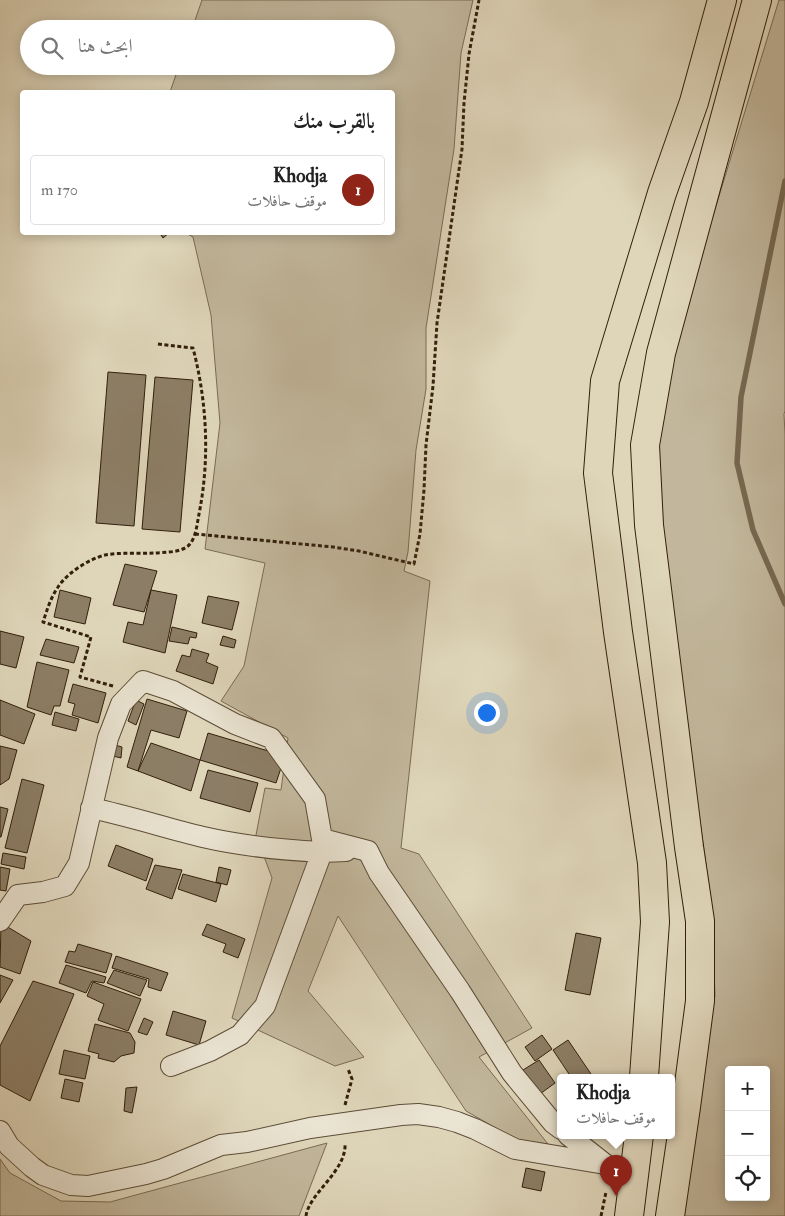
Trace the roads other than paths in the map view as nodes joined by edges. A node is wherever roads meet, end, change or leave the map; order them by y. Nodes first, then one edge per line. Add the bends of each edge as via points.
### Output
1 (722, 0) edge
2 (757, 0) edge
3 (92, 808) junction
4 (368, 851) junction
5 (322, 852) junction
6 (3, 910) edge
7 (170, 1066) dead end
8 (644, 1074) edge
9 (557, 1126) edge
10 (0, 1131) edge
11 (573, 1139) edge
12 (638, 1139) edge
13 (605, 1164) junction
14 (622, 1199) edge
15 (670, 1216) edge

1 - 8 highway via 694,102 662,193 605,381 598,473 652,863 655,922
2 - 15 highway via 661,353 645,445 648,525 700,921 700,1001
3 - 4 street via 108,738 121,704 143,681 173,691 235,724 271,738 315,799 322,839
3 - 5 street via 242,845
3 - 6 street via 79,864 65,886 18,896
4 - 5 street
4 - 9 street via 379,873 512,1073
5 - 7 street via 265,1006 240,1035
10 - 13 street via 10,1146 43,1175 71,1185 88,1186 154,1172 221,1145 310,1128 418,1114 457,1122 515,1149
11 - 13 street
12 - 14 highway
13 - 14 street

